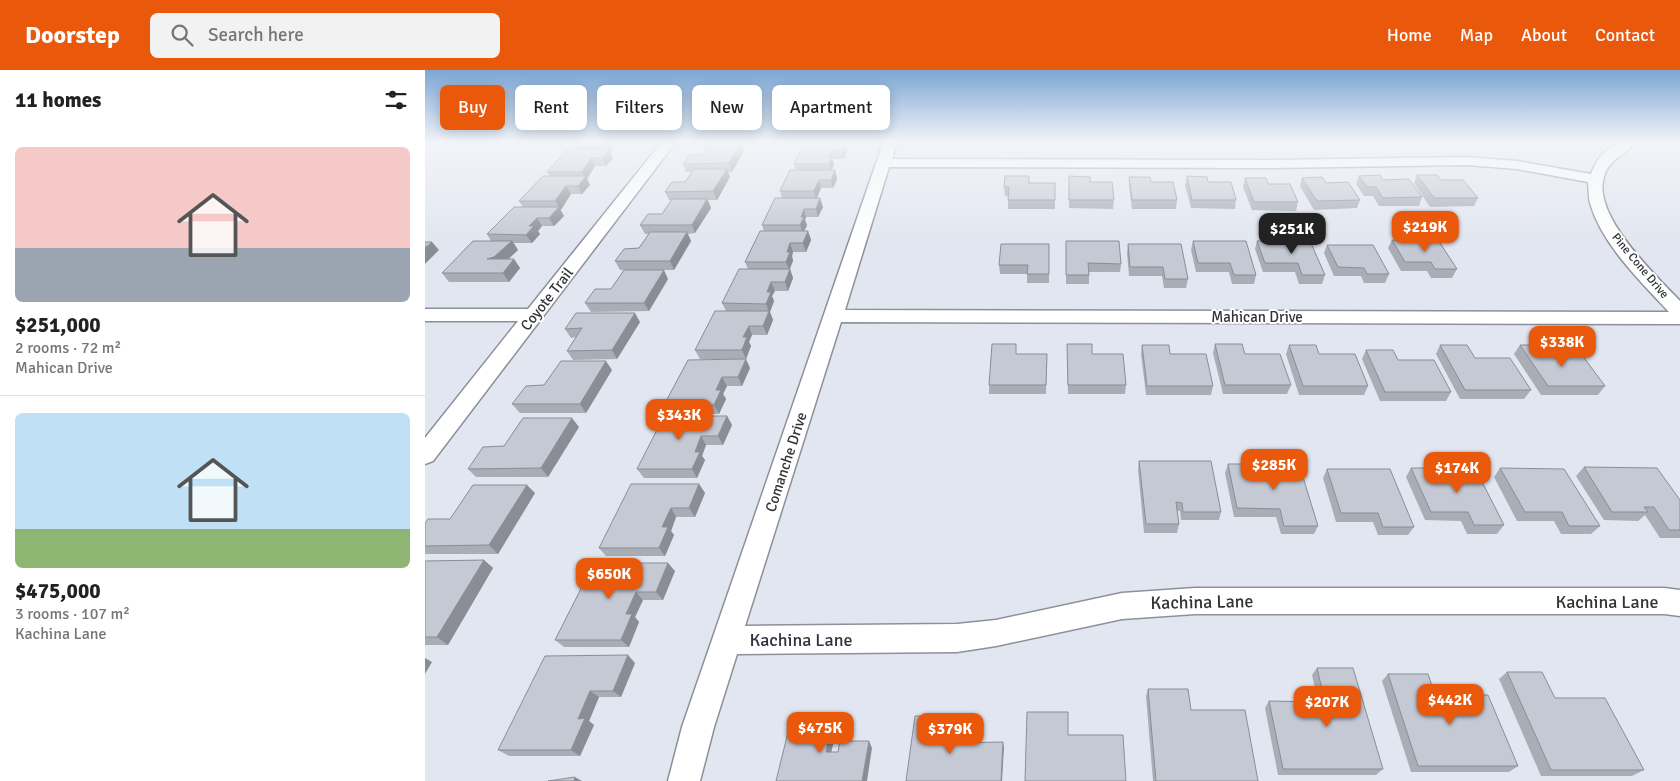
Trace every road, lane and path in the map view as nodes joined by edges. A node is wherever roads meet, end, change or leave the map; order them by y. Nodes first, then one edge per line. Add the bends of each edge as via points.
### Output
1 (642, 176) edge
2 (879, 176) edge
3 (1579, 176) edge
4 (1596, 176) edge
5 (1595, 179) junction
6 (1680, 312) edge
7 (425, 315) edge
8 (535, 315) junction
9 (834, 316) junction
10 (1680, 318) edge
11 (425, 455) edge
12 (1680, 604) edge
13 (728, 640) junction
14 (684, 781) edge

1 - 8 street, Coyote Trail
2 - 9 street, Comanche Drive
3 - 5 street
4 - 5 street
5 - 6 street, Pine Cone Drive via 1595,192 1610,230 1628,256
7 - 8 street
8 - 11 street, Coyote Trail
9 - 10 street, Mahican Drive
9 - 13 street, Comanche Drive
12 - 13 street, Kachina Lane via 1195,601 1121,606 996,633 957,638
13 - 14 street, Comanche Drive via 698,727

